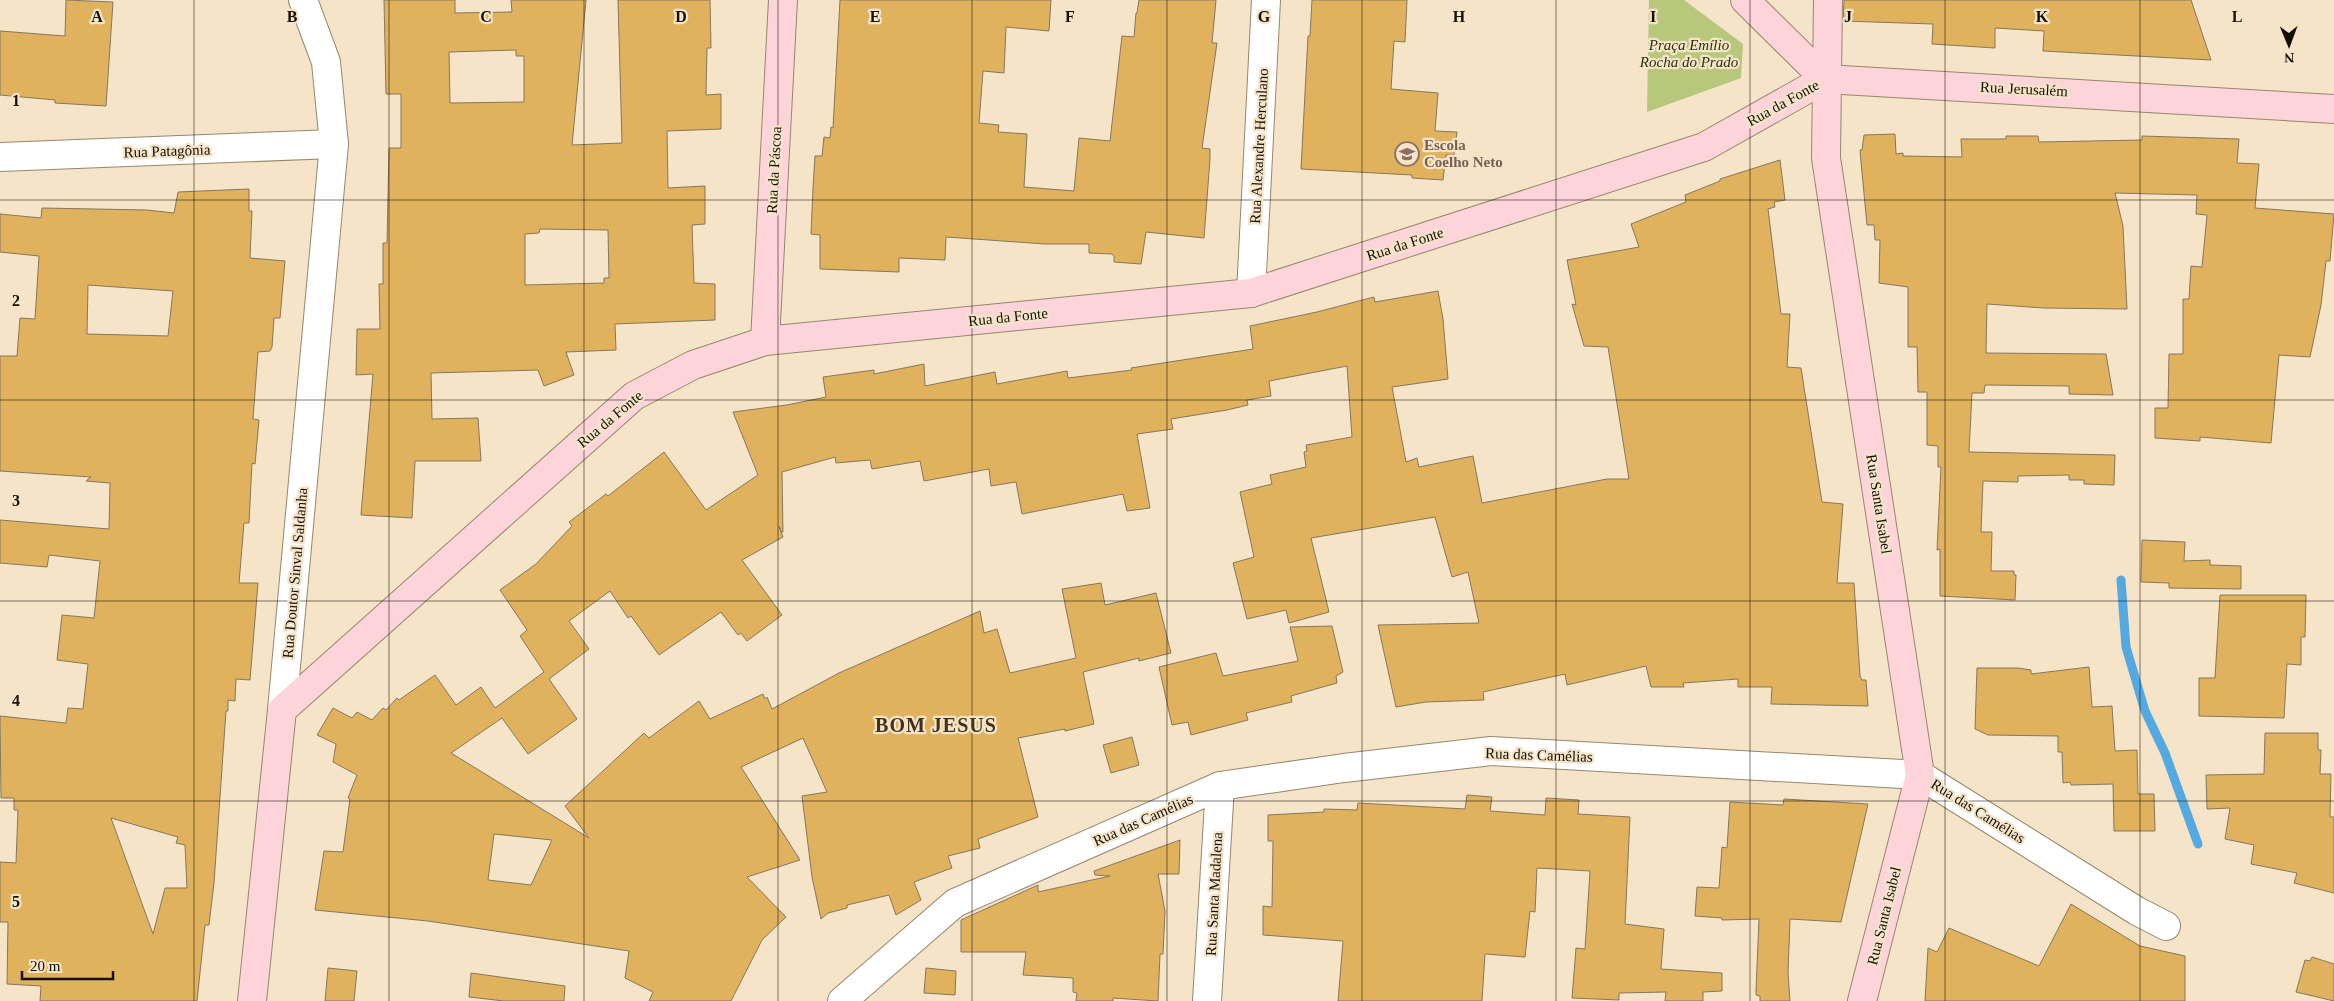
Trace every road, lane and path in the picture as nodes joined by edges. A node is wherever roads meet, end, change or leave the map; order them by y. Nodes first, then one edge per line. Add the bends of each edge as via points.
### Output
1 (303, 0) edge
2 (783, 0) edge
3 (1266, 0) edge
4 (1745, 0) edge
5 (1828, 0) edge
6 (1825, 79) junction
7 (2334, 109) edge
8 (334, 144) junction
9 (0, 157) edge
10 (1251, 293) junction
11 (765, 341) junction
12 (282, 710) junction
13 (1920, 774) junction
14 (1220, 786) junction
15 (2166, 926) dead end
16 (252, 1001) edge
17 (842, 1001) edge
18 (1207, 1001) edge
19 (1862, 1001) edge

1 - 8 street, Rua Doutor Sinval Saldanha via 326,62
2 - 11 street, Rua da Páscoa
3 - 10 street, Rua Alexandre Herculano
4 - 6 street
5 - 6 street, Rua Santa Isabel
6 - 7 street, Rua Jerusalém
6 - 10 street, Rua da Fonte via 1704,147
6 - 13 street, Rua Santa Isabel via 1826,158
8 - 9 street, Rua Patagônia
8 - 12 street, Rua Doutor Sinval Saldanha
10 - 11 street, Rua da Fonte
11 - 12 street, Rua da Fonte via 693,365 634,396
12 - 16 street, Rua Doutor Sinval Saldanha
13 - 14 street, Rua das Camélias via 1491,751
13 - 15 street, Rua das Camélias
13 - 19 street, Rua Santa Isabel
14 - 17 street, Rua das Camélias via 955,903
14 - 18 street, Rua Santa Madalena

